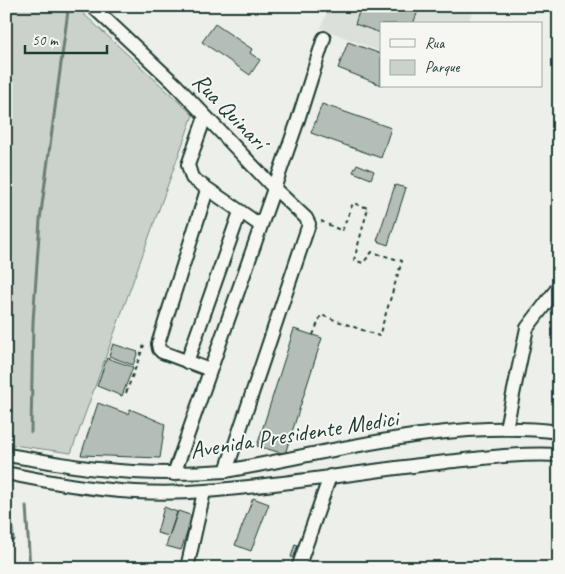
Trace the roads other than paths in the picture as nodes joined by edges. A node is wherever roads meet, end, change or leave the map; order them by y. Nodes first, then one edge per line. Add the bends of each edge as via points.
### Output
1 (92, 6) edge
2 (324, 38) dead end
3 (205, 117) junction
4 (273, 187) junction
5 (207, 190) junction
6 (240, 212) junction
7 (260, 225) junction
8 (559, 286) edge
9 (187, 362) junction
10 (210, 370) junction
11 (506, 428) junction
12 (559, 432) edge
13 (6, 455) edge
14 (559, 455) edge
15 (26, 458) junction
16 (226, 471) junction
17 (6, 473) edge
18 (174, 474) junction
19 (24, 476) junction
20 (330, 476) junction
21 (204, 492) junction
22 (188, 568) edge
23 (298, 568) edge

1 - 3 street, Rua Quinarí via 175,84
2 - 4 street
3 - 4 street, Rua Quinarí
3 - 5 street via 188,165 192,178
4 - 7 street
4 - 16 street, Rua Quinarí via 306,218 308,229
5 - 6 street
5 - 9 street via 158,344 162,352
6 - 7 street
6 - 9 street
7 - 10 street
8 - 11 street via 527,328
9 - 10 street
10 - 18 street
11 - 12 street, Avenida Presidente Medici
11 - 16 street, Avenida Presidente Medici via 385,441
13 - 15 street, Avenida Presidente Medici
14 - 20 street, Avenida Presidente Medici via 498,457
15 - 18 street, Avenida Presidente Medici via 97,469
15 - 19 street
16 - 18 street, Avenida Presidente Medici
17 - 19 street, Avenida Presidente Medici
19 - 21 street, Avenida Presidente Medici via 116,491
20 - 21 street, Avenida Presidente Medici
20 - 23 street
21 - 22 street

